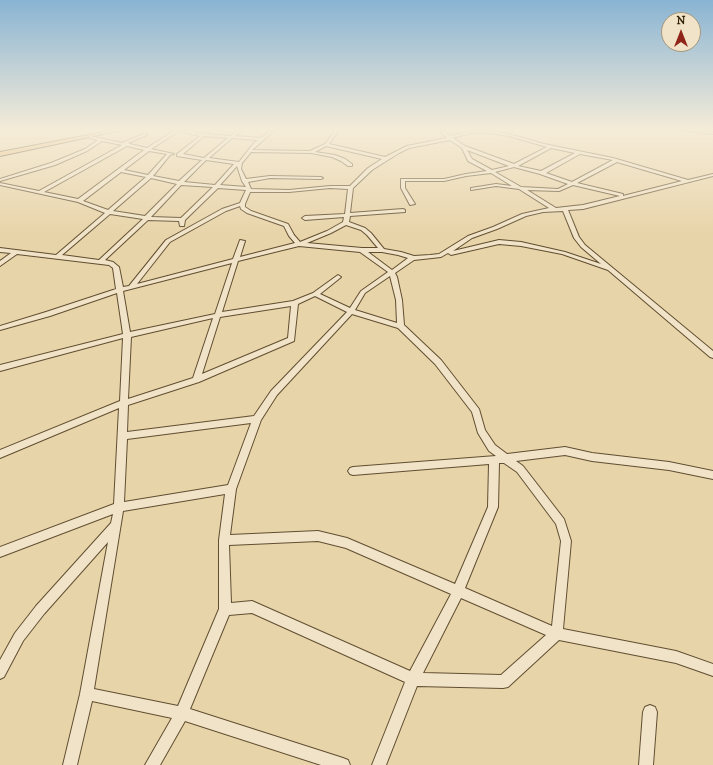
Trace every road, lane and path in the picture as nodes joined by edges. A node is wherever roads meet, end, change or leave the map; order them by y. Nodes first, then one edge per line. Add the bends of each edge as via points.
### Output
1 (51, 165) edge
2 (89, 165) edge
3 (126, 165) edge
4 (160, 165) edge
5 (199, 165) edge
6 (236, 165) edge
7 (240, 165) edge
8 (377, 165) edge
9 (478, 165) edge
10 (511, 165) edge
11 (557, 165) edge
12 (608, 165) edge
13 (633, 165) edge
14 (514, 166) junction
15 (119, 170) junction
16 (491, 172) junction
17 (542, 173) junction
18 (713, 176) edge
19 (149, 177) junction
20 (321, 178) dead end
21 (0, 180) edge
22 (244, 181) junction
23 (688, 181) junction
24 (180, 183) junction
25 (0, 184) edge
26 (573, 184) junction
27 (216, 187) junction
28 (351, 188) junction
29 (520, 188) junction
30 (473, 189) dead end
31 (248, 190) junction
32 (39, 193) junction
33 (623, 196) junction
34 (79, 202) junction
35 (242, 204) junction
36 (412, 204) dead end
37 (554, 209) junction
38 (565, 209) junction
39 (403, 211) dead end
40 (108, 212) junction
41 (346, 214) junction
42 (147, 218) junction
43 (305, 218) dead end
44 (182, 220) junction
45 (346, 223) junction
46 (182, 233) junction
47 (242, 241) dead end
48 (299, 244) junction
49 (0, 250) edge
50 (362, 250) junction
51 (382, 250) junction
52 (17, 251) junction
53 (441, 255) junction
54 (58, 256) junction
55 (413, 258) junction
56 (236, 260) junction
57 (100, 262) junction
58 (0, 264) edge
59 (390, 272) junction
60 (616, 274) junction
61 (338, 277) dead end
62 (131, 287) junction
63 (120, 290) junction
64 (315, 294) junction
65 (295, 303) junction
66 (350, 311) junction
67 (218, 315) junction
68 (402, 326) junction
69 (0, 328) edge
70 (126, 335) junction
71 (713, 355) edge
72 (0, 368) edge
73 (196, 380) junction
74 (124, 403) junction
75 (257, 419) junction
76 (122, 436) junction
77 (0, 454) edge
78 (500, 459) junction
79 (353, 471) dead end
80 (713, 475) edge
81 (231, 489) junction
82 (119, 507) junction
83 (116, 524) junction
84 (224, 540) junction
85 (0, 552) edge
86 (458, 591) junction
87 (225, 609) junction
88 (557, 634) junction
89 (713, 670) edge
90 (0, 673) edge
91 (413, 679) junction
92 (87, 694) junction
93 (650, 712) dead end
94 (182, 713) junction
95 (70, 765) edge
96 (152, 765) edge
97 (342, 765) edge
98 (379, 765) edge
99 (646, 765) edge

1 - 21 street
2 - 32 street
3 - 15 street
4 - 19 street
5 - 24 street
6 - 27 street
7 - 22 street
8 - 28 street
9 - 16 street
10 - 14 street
11 - 17 street
12 - 26 street
13 - 23 street
14 - 16 street
14 - 17 street
15 - 19 street
15 - 34 street
16 - 29 street
16 - 36 street via 444,180 403,180 403,188
17 - 26 street
18 - 23 street
19 - 24 street
19 - 40 street
20 - 22 street via 270,177
22 - 31 street
23 - 33 street via 642,194
24 - 27 street
24 - 42 street
25 - 32 street
26 - 29 street via 559,190
26 - 33 street
27 - 31 street
27 - 44 street
28 - 31 street
28 - 41 street
29 - 30 street via 496,185
29 - 37 street
31 - 35 street
32 - 34 street
33 - 38 street
34 - 40 street
35 - 46 street via 224,210
35 - 48 street via 249,212 286,225
37 - 38 street
37 - 53 street via 524,215 470,237
38 - 60 street via 576,238
39 - 41 street
40 - 42 street
40 - 54 street
41 - 43 street
41 - 45 street
42 - 44 street
42 - 57 street
44 - 46 street
45 - 48 street
45 - 51 street via 363,229
46 - 62 street via 168,241
47 - 56 street
48 - 50 street
48 - 56 street
49 - 52 street
50 - 51 street
50 - 59 street
51 - 55 street
52 - 54 street
52 - 58 street
53 - 55 street
53 - 60 street via 499,242 521,244 583,259
54 - 57 street
55 - 59 street
56 - 62 street
56 - 67 street
57 - 63 street via 111,263 116,267
59 - 66 street via 363,292
59 - 68 street via 394,277
60 - 71 street
61 - 64 street
62 - 63 street
63 - 69 street
63 - 70 street
64 - 65 street
64 - 66 street
65 - 67 street
65 - 73 street via 291,339
66 - 68 street
66 - 75 street via 274,393
67 - 70 street
67 - 73 street
68 - 78 street via 438,362 476,411 481,431
70 - 72 street
70 - 74 street
73 - 74 street
74 - 76 street
74 - 77 street
75 - 76 street
75 - 81 street
76 - 82 street
78 - 79 street
78 - 80 street via 565,451
78 - 86 street via 493,507
78 - 88 street via 520,469 560,522 566,541
81 - 82 street
81 - 84 street
82 - 83 street
82 - 85 street
83 - 90 street via 40,610 19,637
83 - 92 street
84 - 86 street via 318,536 347,543
84 - 87 street
86 - 88 street
86 - 91 street
87 - 91 street via 252,607
87 - 94 street
88 - 89 street via 676,657
88 - 91 street via 503,682
91 - 98 street
92 - 94 street
92 - 95 street
93 - 99 street
94 - 96 street
94 - 97 street

